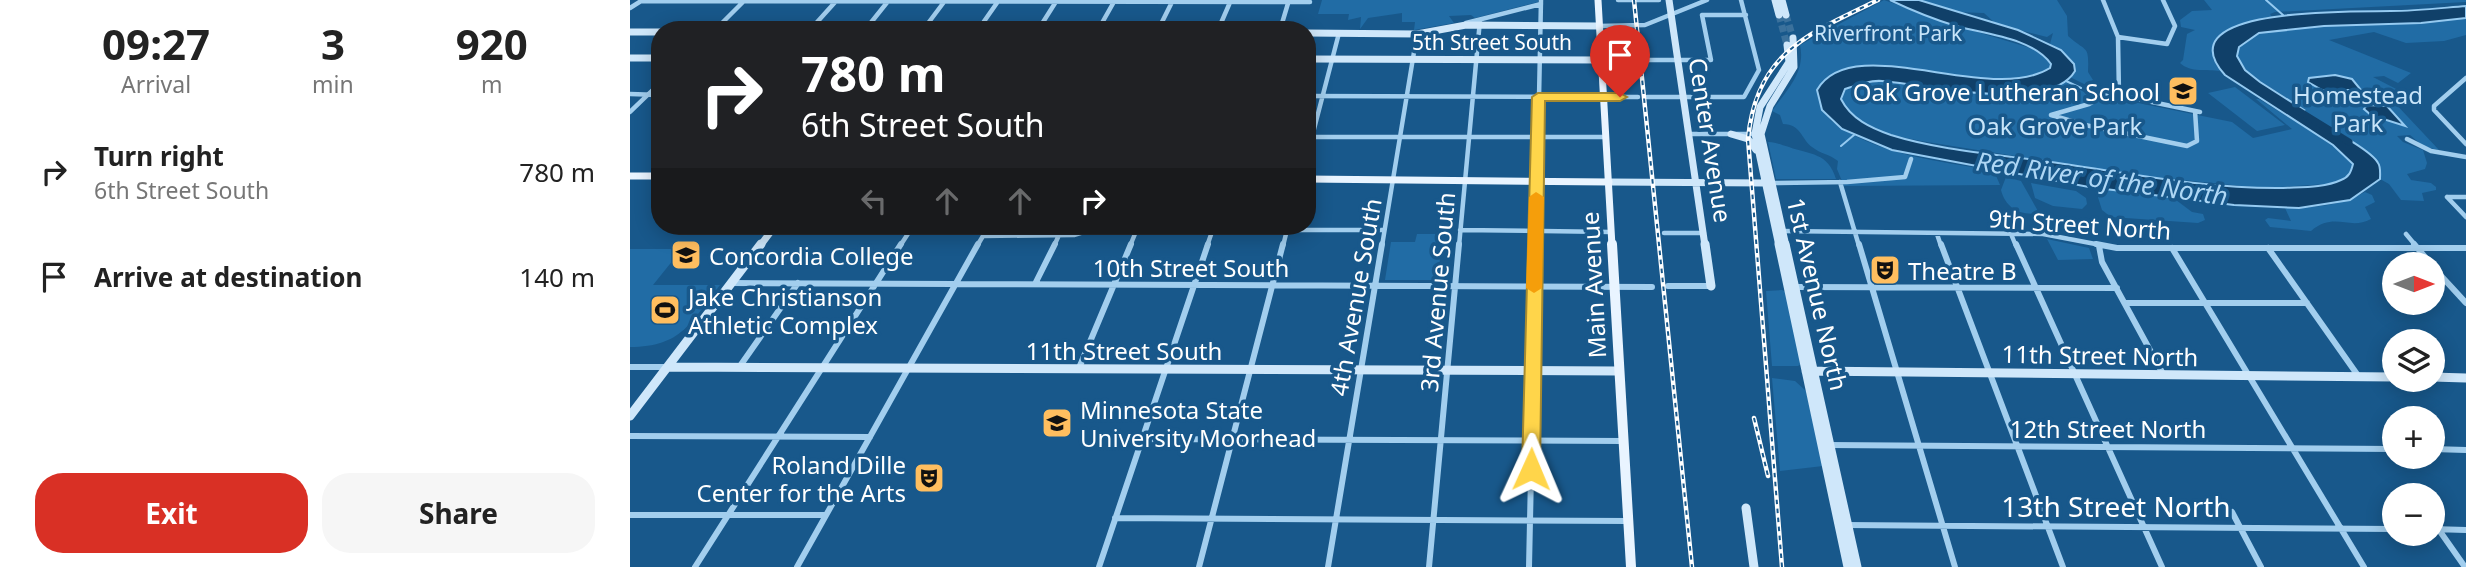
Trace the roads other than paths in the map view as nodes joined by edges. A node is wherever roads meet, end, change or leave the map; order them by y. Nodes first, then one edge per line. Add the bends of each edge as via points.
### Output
1 (705, 0) edge
2 (1598, 0) edge
3 (1618, 0) edge
4 (1627, 0) edge
5 (1639, 0) edge
6 (1659, 0) edge
7 (1707, 0) edge
8 (1741, 0) edge
9 (1775, 0) edge
10 (1782, 0) edge
11 (2103, 0) edge
12 (2163, 0) edge
13 (744, 1) edge
14 (836, 1) edge
15 (889, 1) edge
16 (945, 1) edge
17 (998, 1) edge
18 (1056, 1) edge
19 (1114, 1) edge
20 (1172, 1) edge
21 (1231, 1) edge
22 (1289, 1) edge
23 (1310, 2) dead end
24 (1541, 2) edge
25 (1670, 5) edge
26 (630, 7) edge
27 (1746, 15) junction
28 (724, 21) edge
29 (818, 21) edge
30 (872, 21) edge
31 (930, 21) edge
32 (984, 21) edge
33 (1044, 21) edge
34 (1103, 21) edge
35 (1162, 21) edge
36 (1222, 21) edge
37 (1283, 21) edge
38 (1480, 22) junction
39 (1541, 26) junction
40 (1599, 26) junction
41 (630, 32) edge
42 (651, 32) edge
43 (1316, 33) edge
44 (1339, 33) junction
45 (1417, 34) junction
46 (2118, 37) junction
47 (1793, 38) tunnel mouth
48 (1787, 45) tunnel mouth
49 (630, 58) edge
50 (651, 58) edge
51 (1316, 59) edge
52 (1413, 59) junction
53 (1332, 60) junction
54 (1476, 60) junction
55 (1539, 60) junction
56 (1602, 60) junction
57 (1677, 60) junction
58 (1711, 60) joint
59 (2466, 78) edge
60 (651, 91) edge
61 (630, 94) edge
62 (648, 94) junction
63 (2119, 95) junction
64 (1316, 96) edge
65 (1322, 96) junction
66 (1407, 96) junction
67 (1473, 96) junction
68 (1538, 97) junction
69 (1604, 97) junction
70 (1638, 97) dead end
71 (1647, 97) dead end
72 (1683, 97) junction
73 (1744, 97) joint
74 (630, 112) edge
75 (1316, 116) edge
76 (1688, 134) junction
77 (1731, 134) junction
78 (1758, 134) junction
79 (1400, 136) junction
80 (1316, 137) edge
81 (1469, 137) junction
82 (1538, 137) junction
83 (1606, 137) junction
84 (2407, 139) dead end
85 (2465, 141) edge
86 (2466, 157) edge
87 (1911, 159) dead end
88 (1759, 160) junction
89 (651, 176) edge
90 (630, 177) edge
91 (1316, 179) edge
92 (1392, 181) junction
93 (1465, 182) junction
94 (1537, 182) junction
95 (1555, 182) junction
96 (1609, 182) junction
97 (1696, 183) junction
98 (1768, 183) junction
99 (1840, 183) junction
100 (2466, 197) edge
101 (1609, 199) junction
102 (2466, 217) edge
103 (1316, 229) edge
104 (1384, 230) junction
105 (1460, 230) junction
106 (1535, 231) junction
107 (1778, 231) junction
108 (1611, 232) junction
109 (1664, 233) dead end
110 (1704, 233) junction
111 (1854, 233) junction
112 (1937, 234) junction
113 (2011, 234) junction
114 (2406, 234) dead end
115 (768, 235) edge
116 (906, 235) edge
117 (1059, 235) junction
118 (1074, 235) edge
119 (1135, 235) edge
120 (1211, 235) edge
121 (1285, 235) edge
122 (2099, 246) junction
123 (2172, 248) junction
124 (2268, 248) junction
125 (2417, 248) junction
126 (2466, 248) edge
127 (2421, 252) edge
128 (2445, 280) edge
129 (731, 283) junction
130 (799, 283) junction
131 (876, 283) junction
132 (956, 284) junction
133 (1035, 284) junction
134 (1114, 284) junction
135 (1194, 285) junction
136 (1272, 285) junction
137 (1375, 286) junction
138 (1455, 286) junction
139 (1534, 286) junction
140 (1614, 286) junction
141 (1652, 286) dead end
142 (1668, 286) dead end
143 (1711, 286) joint
144 (1791, 287) junction
145 (1871, 287) junction
146 (1957, 287) junction
147 (2035, 288) junction
148 (2116, 288) junction
149 (2125, 303) junction
150 (2205, 303) junction
151 (2307, 303) junction
152 (2465, 303) edge
153 (630, 367) edge
154 (668, 367) junction
155 (740, 367) junction
156 (822, 367) junction
157 (908, 368) junction
158 (1079, 369) junction
159 (1165, 370) junction
160 (1250, 370) junction
161 (1361, 370) junction
162 (1447, 371) junction
163 (1533, 371) junction
164 (1618, 371) junction
165 (1810, 371) junction
166 (1896, 373) junction
167 (1990, 373) junction
168 (2074, 374) junction
169 (2163, 375) junction
170 (2249, 375) junction
171 (2359, 377) junction
172 (2382, 377) edge
173 (2445, 377) edge
174 (2466, 378) edge
175 (630, 416) edge
176 (630, 436) edge
177 (779, 436) junction
178 (870, 437) junction
179 (1142, 439) junction
180 (1233, 439) junction
181 (1349, 439) junction
182 (1440, 440) junction
183 (1532, 441) junction
184 (1623, 441) junction
185 (1826, 445) junction
186 (1918, 446) junction
187 (2017, 446) junction
188 (2108, 447) junction
189 (2292, 448) junction
190 (2382, 449) edge
191 (2445, 449) edge
192 (2466, 450) edge
193 (1746, 508) dead end
194 (2232, 512) dead end
195 (728, 515) junction
196 (826, 515) junction
197 (631, 517) edge
198 (1115, 518) junction
199 (1212, 519) junction
200 (1336, 520) junction
201 (1433, 520) junction
202 (1530, 521) junction
203 (1628, 521) junction
204 (1843, 525) junction
205 (1942, 526) junction
206 (2047, 526) junction
207 (2144, 527) junction
208 (2240, 528) junction
209 (2341, 529) junction
210 (2382, 529) edge
211 (2445, 529) edge
212 (2466, 530) edge
213 (2445, 541) edge
214 (695, 567) edge
215 (797, 567) edge
216 (1099, 567) edge
217 (1199, 567) edge
218 (1328, 567) edge
219 (1429, 567) edge
220 (1529, 567) edge
221 (1630, 567) edge
222 (1754, 567) edge
223 (1848, 567) edge
224 (1857, 567) edge
225 (1955, 567) edge
226 (2063, 567) edge
227 (2162, 567) edge
228 (2261, 567) edge
229 (2364, 567) edge
230 (2465, 567) edge

1 - 13 street
1 - 26 street
2 - 40 main road, Main Avenue
3 - 6 street
4 - 5 street
7 - 25 street via 1687,7
8 - 27 street
9 - 10 street via 1783,15
11 - 46 street
12 - 46 street via 2175,26 2167,44
13 - 14 street
13 - 28 street
14 - 15 street
14 - 29 street
15 - 16 street
15 - 30 street
16 - 17 street
16 - 31 street
17 - 18 street
17 - 32 street
18 - 19 street
18 - 33 street
19 - 20 street
19 - 34 street
20 - 21 street
20 - 35 street
21 - 22 street
21 - 36 street
22 - 23 street
22 - 37 street
24 - 38 street
24 - 39 street
25 - 40 street via 1645,25
25 - 57 street, Center Avenue
27 - 58 street via 1702,15
27 - 73 street via 1759,70
38 - 39 street
38 - 45 street
38 - 54 street, 3rd Avenue South
39 - 40 street
39 - 55 street
40 - 56 main road, Main Avenue
41 - 42 street
43 - 44 street
44 - 45 street
44 - 53 street
45 - 52 street, 4th Avenue South
46 - 63 street
47 - 78 street, 1st Avenue North via 1796,68 1770,103
48 - 78 street, 1st Avenue North via 1790,62 1760,107
49 - 50 street
51 - 53 street, 5th Street South
52 - 53 street, 5th Street South
52 - 54 street, 5th Street South
52 - 66 street, 4th Avenue South
53 - 65 street
54 - 55 street, 5th Street South
54 - 67 street, 3rd Avenue South
55 - 56 street, 5th Street South
55 - 68 street
56 - 57 street, 5th Street South
56 - 69 main road, Main Avenue
57 - 58 street
57 - 72 street, Center Avenue
59 - 85 street via 2434,106 2438,116
60 - 62 street
61 - 62 street
62 - 74 street
63 - 63 street via 2197,111 2197,141 2182,146 2051,115 2093,103 2107,93
64 - 65 street
65 - 66 street
65 - 75 street
66 - 67 street
66 - 79 street, 4th Avenue South
67 - 68 street
67 - 81 street, 3rd Avenue South
68 - 69 street
68 - 82 street
69 - 70 street
69 - 83 main road, Main Avenue
71 - 72 street
72 - 73 street
72 - 76 street, Center Avenue
76 - 77 street
76 - 97 street, Center Avenue
77 - 78 street
77 - 88 street via 1748,139
78 - 88 street, 1st Avenue North
78 - 98 street, 1st Avenue North
79 - 80 street
79 - 81 street
79 - 92 street, 4th Avenue South
81 - 82 street
81 - 93 street, 3rd Avenue South
82 - 83 street
82 - 94 street
83 - 96 main road, Main Avenue
84 - 86 street via 2434,152
87 - 99 street via 1905,177
88 - 98 street, 1st Avenue North
89 - 90 main road
91 - 92 main road
92 - 93 main road
92 - 104 street, 4th Avenue South
93 - 94 main road
93 - 105 street, 3rd Avenue South
94 - 95 main road
94 - 106 street
95 - 96 main road
95 - 101 main road via 1601,189
96 - 97 street
96 - 101 main road, Main Avenue
97 - 98 street
97 - 110 street, Center Avenue
98 - 99 street
98 - 107 street, 1st Avenue North
99 - 111 street
100 - 102 street via 2448,197
101 - 108 main road, Main Avenue
103 - 104 street
104 - 137 street, 4th Avenue South
105 - 106 street
105 - 138 street, 3rd Avenue South
106 - 108 street
106 - 139 street
107 - 111 street, 9th Street North
107 - 144 street, 1st Avenue North
108 - 140 main road, Main Avenue
109 - 110 street
110 - 143 street, Center Avenue
111 - 112 street, 9th Street North
111 - 145 street
112 - 113 street, 9th Street North
112 - 146 street
113 - 122 street, 9th Street North via 2053,235
113 - 147 street
114 - 125 street
115 - 129 street
116 - 131 street
117 - 118 street
117 - 132 street via 983,236
117 - 133 street
119 - 134 street
120 - 135 street
121 - 136 street
122 - 123 street, 9th Street North
122 - 148 street
123 - 124 street, 9th Street North
123 - 150 street
124 - 125 street, 9th Street North
124 - 151 street
125 - 126 street, 9th Street North
125 - 127 street
128 - 152 street
129 - 130 street, 10th Street South
129 - 154 street
130 - 131 street, 10th Street South
130 - 155 street
131 - 132 street, 10th Street South
131 - 156 street
132 - 133 street, 10th Street South
132 - 157 street
133 - 134 street, 10th Street South
134 - 135 street, 10th Street South
134 - 158 street
135 - 136 street, 10th Street South
135 - 159 street
136 - 137 street, 10th Street South
136 - 160 street
137 - 138 street, 10th Street South
137 - 161 street, 4th Avenue South
138 - 139 street, 10th Street South
138 - 162 street, 3rd Avenue South
139 - 140 street, 10th Street South
139 - 163 street
140 - 141 street, 10th Street South
140 - 164 main road, Main Avenue
142 - 143 street
144 - 145 street
144 - 165 street, 1st Avenue North
145 - 146 street
145 - 166 street
146 - 147 street
146 - 167 street
147 - 148 street
147 - 168 street
148 - 149 street
149 - 150 street
149 - 169 street
150 - 151 street
150 - 170 street
151 - 171 street
153 - 154 street, 11th Street South
154 - 155 street, 11th Street South
154 - 175 street
155 - 156 street, 11th Street South
156 - 157 street, 11th Street South
156 - 177 street
157 - 158 street, 11th Street South
157 - 178 street
158 - 159 street, 11th Street South
159 - 160 street, 11th Street South
159 - 179 street
160 - 161 street, 11th Street South
160 - 180 street
161 - 162 street, 11th Street South
161 - 181 street, 4th Avenue South
162 - 163 street, 11th Street South
162 - 182 street, 3rd Avenue South
163 - 164 street, 11th Street South
163 - 183 street
164 - 184 main road, Main Avenue
165 - 166 street, 11th Street North
165 - 185 street, 1st Avenue North
166 - 167 street, 11th Street North
166 - 186 street
167 - 168 street, 11th Street North
167 - 187 street
168 - 169 street, 11th Street North
168 - 188 street
169 - 170 street, 11th Street North
170 - 171 street, 11th Street North
170 - 189 street
171 - 172 street, 11th Street North
173 - 174 street
176 - 177 street
177 - 178 street
177 - 195 street
178 - 196 street
179 - 180 street
179 - 198 street
180 - 181 street
180 - 199 street
181 - 182 street
181 - 200 street, 4th Avenue South
182 - 183 street
182 - 201 street, 3rd Avenue South
183 - 184 street
183 - 202 street
184 - 203 main road, Main Avenue
185 - 186 street, 12th Street North
185 - 204 street, 1st Avenue North
186 - 187 street, 12th Street North
186 - 205 street
187 - 188 street, 12th Street North
187 - 206 street
188 - 189 street, 12th Street North
188 - 207 street
189 - 190 street, 12th Street North
189 - 209 street
191 - 192 street
193 - 222 street
194 - 208 street
195 - 196 street
195 - 197 street
195 - 214 street
196 - 215 street
198 - 199 street
198 - 216 street
199 - 200 street
199 - 217 street
200 - 201 street
200 - 218 street, 4th Avenue South
201 - 202 street
201 - 219 street, 3rd Avenue South
202 - 203 street
202 - 220 street
203 - 221 main road, Main Avenue
204 - 205 street, 13th Street North
204 - 223 street, 1st Avenue North
204 - 224 street, 1st Avenue North
205 - 206 street, 13th Street North
205 - 225 street
206 - 207 street, 13th Street North
206 - 226 street
207 - 208 street, 13th Street North
207 - 227 street
208 - 209 street, 13th Street North
208 - 228 street
209 - 210 street, 13th Street North
209 - 229 street
211 - 212 street
213 - 230 street

